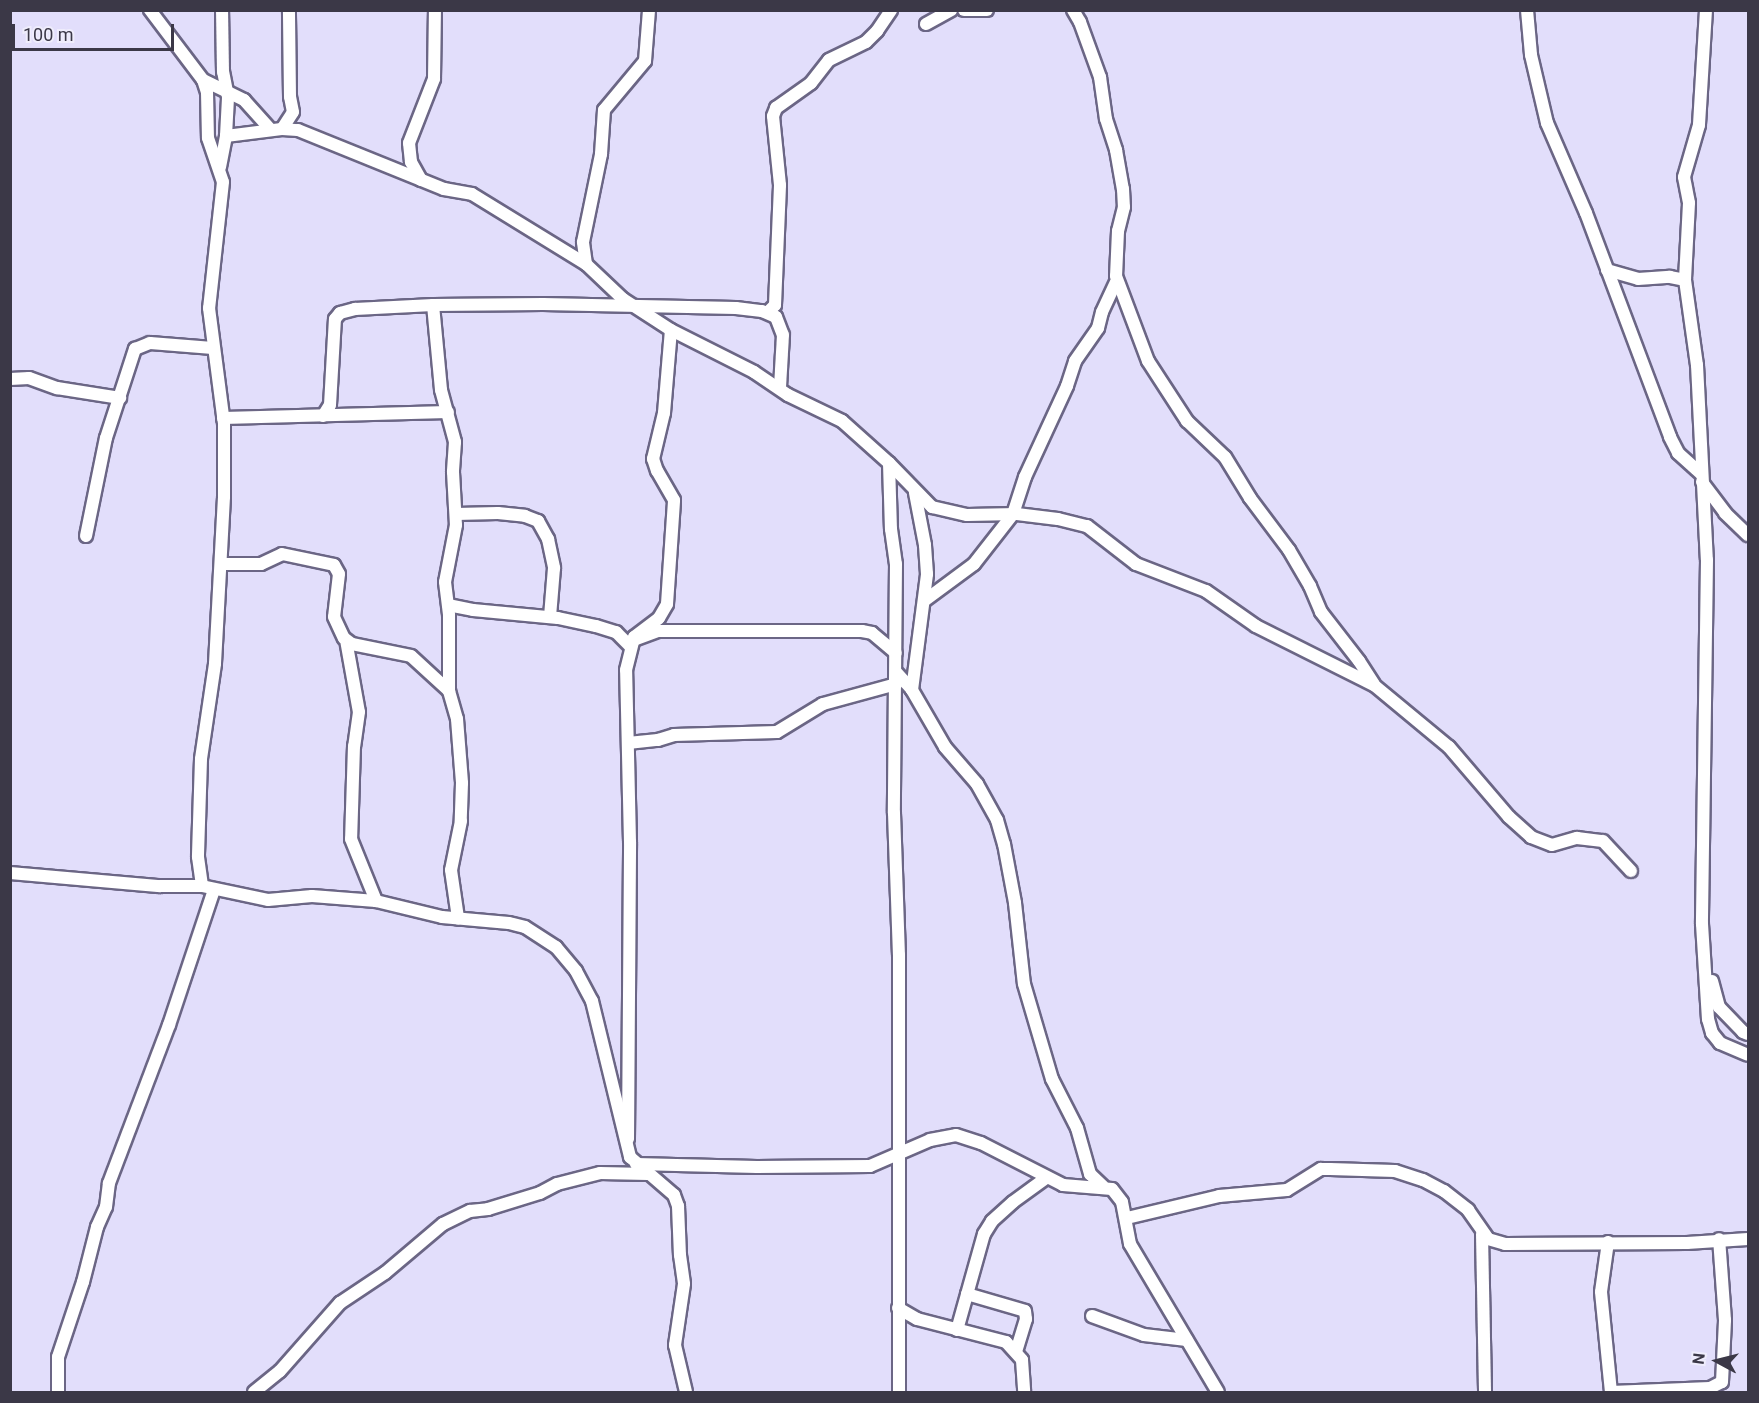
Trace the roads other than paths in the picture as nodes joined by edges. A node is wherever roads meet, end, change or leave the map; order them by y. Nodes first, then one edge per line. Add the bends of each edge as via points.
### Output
1 (150, 10) edge
2 (222, 10) edge
3 (289, 10) edge
4 (435, 10) edge
5 (650, 10) edge
6 (891, 10) edge
7 (951, 10) edge
8 (964, 10) edge
9 (987, 10) edge
10 (1073, 10) edge
11 (1706, 10) edge
12 (1527, 11) edge
13 (926, 24) dead end
14 (203, 80) junction
15 (226, 89) junction
16 (276, 129) junction
17 (226, 136) junction
18 (220, 168) junction
19 (421, 180) junction
20 (586, 264) junction
21 (1606, 270) junction
22 (1118, 280) junction
23 (1685, 280) junction
24 (433, 305) junction
25 (637, 306) junction
26 (768, 312) junction
27 (671, 330) junction
28 (213, 348) junction
29 (10, 378) edge
30 (780, 387) junction
31 (120, 398) junction
32 (448, 412) junction
33 (323, 416) junction
34 (223, 418) junction
35 (889, 463) junction
36 (1701, 477) junction
37 (915, 492) junction
38 (456, 514) junction
39 (1013, 514) junction
40 (1749, 535) edge
41 (86, 536) dead end
42 (221, 564) junction
43 (924, 601) junction
44 (448, 605) junction
45 (550, 617) junction
46 (346, 640) junction
47 (630, 643) junction
48 (896, 653) junction
49 (896, 678) junction
50 (1374, 685) junction
51 (912, 690) junction
52 (449, 691) junction
53 (628, 744) junction
54 (1631, 871) dead end
55 (10, 873) edge
56 (208, 888) junction
57 (376, 901) junction
58 (458, 918) junction
59 (1702, 924) junction
60 (1749, 1034) edge
61 (1749, 1055) edge
62 (627, 1151) junction
63 (897, 1155) junction
64 (636, 1164) junction
65 (648, 1174) junction
66 (1046, 1178) junction
67 (1103, 1186) junction
68 (1127, 1218) junction
69 (1482, 1234) junction
70 (1719, 1239) junction
71 (1749, 1239) edge
72 (1608, 1242) junction
73 (1505, 1244) junction
74 (1484, 1258) junction
75 (967, 1294) junction
76 (898, 1308) junction
77 (1092, 1316) dead end
78 (957, 1330) junction
79 (1187, 1340) junction
80 (1016, 1351) junction
81 (58, 1392) edge
82 (254, 1392) edge
83 (686, 1392) edge
84 (899, 1392) edge
85 (1024, 1392) edge
86 (1218, 1392) edge
87 (1485, 1392) edge
88 (1611, 1392) edge

1 - 14 street
2 - 15 street
3 - 16 street via 293,112
4 - 19 street via 434,79 409,143 411,162
5 - 20 street via 645,61 604,110 601,154 583,242
6 - 26 street via 866,42 829,60 811,83 776,108 773,116 780,185 776,305
7 - 13 street
8 - 9 street
10 - 22 street via 1100,77 1123,189
11 - 23 street via 1699,125 1684,177 1689,202
12 - 21 street via 1531,55 1547,123
14 - 15 street
14 - 18 street via 208,138
15 - 16 street
15 - 17 street
16 - 17 street
16 - 19 street via 305,132
17 - 18 street
18 - 28 street via 222,194 210,308
19 - 20 street via 472,194
20 - 25 street via 618,295
21 - 23 street via 1638,279
21 - 36 street via 1670,437 1678,453
22 - 39 street via 1098,328 1075,361
22 - 50 street via 1148,361 1187,421 1225,457 1289,550 1321,612
23 - 36 street via 1697,364
24 - 25 street
24 - 32 street via 441,390
24 - 33 street via 355,309 337,315 330,405
25 - 26 street
25 - 27 street
26 - 30 street via 776,317 783,335
27 - 30 street
27 - 47 street via 664,413 653,459 674,500 667,604 664,612
28 - 31 street via 141,345 135,349
28 - 34 street
29 - 31 street via 29,378 57,388
30 - 35 street via 788,395 842,421
31 - 41 street via 106,438
32 - 33 street
32 - 38 street via 455,442
33 - 34 street
34 - 42 street
35 - 37 street
35 - 48 street via 896,564
36 - 40 street via 1725,513
36 - 59 street via 1707,560
37 - 39 street via 940,510 967,515
37 - 43 street via 927,561
38 - 44 street via 445,582
38 - 45 street via 498,513 538,522 548,539 554,568
39 - 43 street via 974,564
39 - 50 street via 1087,526 1136,564 1206,591 1256,626
42 - 46 street via 261,564 282,554 334,565 339,574 334,617
42 - 56 street via 215,664 201,759 198,857
43 - 51 street
44 - 45 street
44 - 52 street
45 - 47 street via 616,632
46 - 52 street via 369,649 411,656
46 - 57 street via 359,712 351,839
47 - 48 street via 658,631 862,631 872,633
47 - 53 street via 626,670
48 - 49 street
49 - 51 street
49 - 53 street via 823,704 777,732 674,735
49 - 63 street
50 - 54 street via 1449,747 1509,818 1531,837 1552,845 1577,838 1603,841
51 - 67 street via 945,747 977,784 997,820 1015,903 1024,984 1052,1079 1077,1128 1090,1174
52 - 58 street via 458,720 462,783 461,821 451,870
53 - 62 street
55 - 56 street
56 - 57 street via 268,900 312,896
56 - 81 street via 162,1044 109,1183 106,1207 58,1357
57 - 58 street
58 - 62 street via 525,927 556,947 576,971 597,1014
59 - 60 street via 1719,1007
59 - 61 street via 1712,1033 1719,1043
62 - 64 street
63 - 64 street via 857,1167
63 - 66 street via 930,1140 963,1136
63 - 76 street
64 - 65 street
65 - 82 street via 600,1173 488,1209 470,1211 443,1224 385,1273 340,1303 280,1371
65 - 83 street via 674,1195 678,1206 684,1284 675,1346
66 - 67 street via 1074,1187
66 - 75 street via 992,1221 984,1234
67 - 68 street via 1119,1195
68 - 69 street via 1219,1196 1287,1190 1321,1169 1395,1171 1444,1191 1468,1210
68 - 79 street via 1130,1244
69 - 73 street
69 - 74 street
70 - 71 street
70 - 72 street via 1687,1243
70 - 88 street via 1725,1320 1722,1382 1710,1388
72 - 73 street
72 - 88 street via 1601,1292
73 - 74 street via 1495,1247
74 - 87 street
75 - 78 street
75 - 80 street via 1025,1311
76 - 78 street via 917,1319
76 - 84 street
77 - 79 street via 1144,1335
78 - 80 street via 996,1338
79 - 86 street
80 - 85 street via 1024,1368

